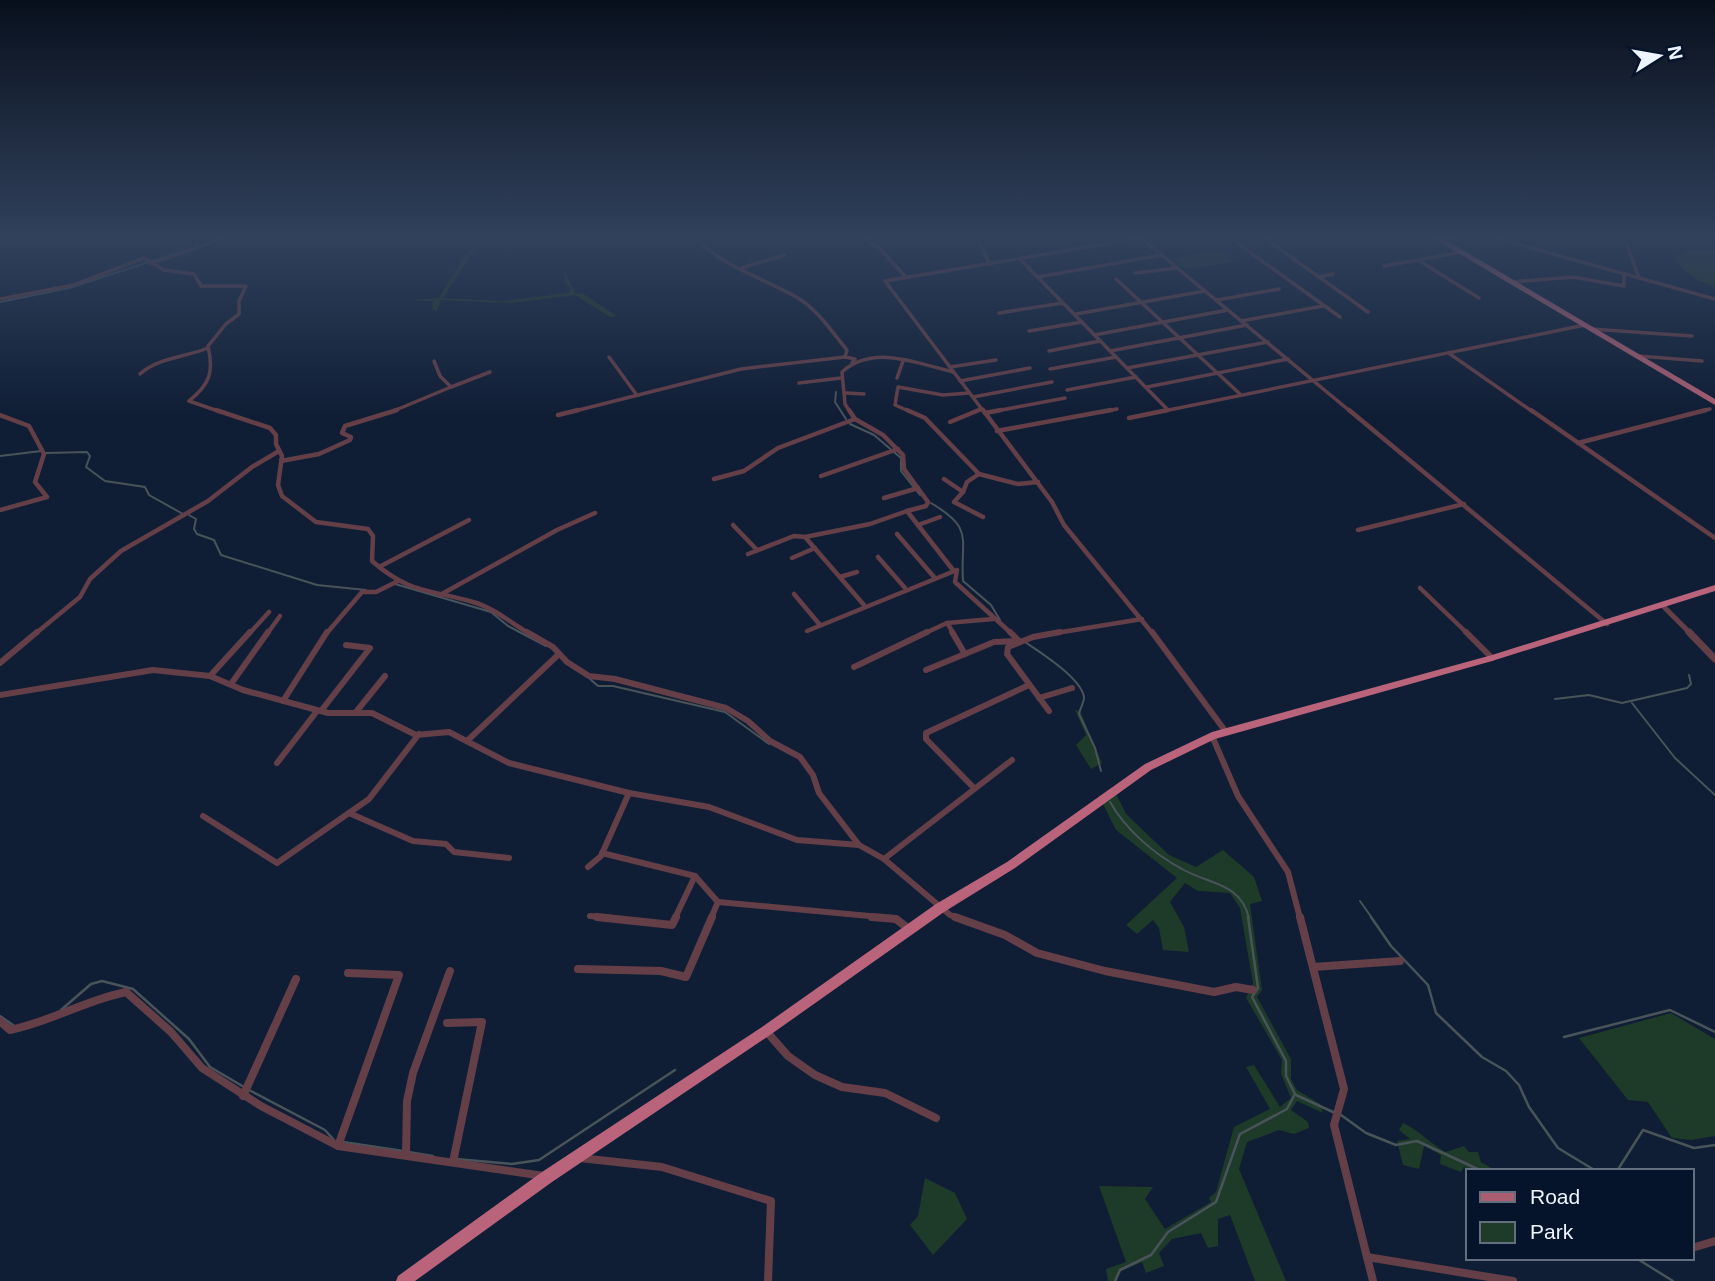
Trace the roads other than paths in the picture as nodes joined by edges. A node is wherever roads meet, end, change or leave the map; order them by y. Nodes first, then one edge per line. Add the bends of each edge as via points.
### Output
1 (23, 297) edge
2 (241, 297) edge
3 (794, 297) edge
4 (896, 297) edge
5 (1057, 297) edge
6 (1135, 297) edge
7 (1171, 297) edge
8 (1212, 297) edge
9 (1234, 297) edge
10 (1311, 297) edge
11 (1347, 297) edge
12 (1537, 297) edge
13 (0, 299) edge
14 (1216, 300) junction
15 (1141, 302) junction
16 (1063, 303) junction
17 (1324, 306) junction
18 (1228, 310) junction
19 (1368, 312) dead end
20 (999, 313) dead end
21 (1076, 314) junction
22 (1339, 317) dead end
23 (1241, 321) junction
24 (1082, 322) junction
25 (1163, 322) junction
26 (1247, 326) junction
27 (1588, 327) junction
28 (1029, 331) dead end
29 (1094, 335) junction
30 (1692, 336) dead end
31 (1180, 338) junction
32 (1100, 341) junction
33 (1268, 342) junction
34 (208, 348) junction
35 (1049, 351) dead end
36 (1110, 351) junction
37 (1450, 354) junction
38 (1198, 355) junction
39 (1637, 356) junction
40 (609, 357) dead end
41 (845, 357) junction
42 (1116, 357) junction
43 (151, 358) dead end
44 (1288, 359) junction
45 (434, 360) dead end
46 (996, 360) dead end
47 (903, 361) junction
48 (1702, 361) dead end
49 (158, 362) junction
50 (852, 363) junction
51 (1030, 368) dead end
52 (1127, 368) junction
53 (952, 369) junction
54 (1050, 369) dead end
55 (490, 372) dead end
56 (1217, 373) junction
57 (139, 374) dead end
58 (1136, 377) junction
59 (841, 378) junction
60 (897, 378) dead end
61 (960, 381) junction
62 (1314, 381) junction
63 (1052, 382) dead end
64 (799, 383) dead end
65 (452, 387) junction
66 (1146, 387) junction
67 (1067, 390) dead end
68 (846, 393) junction
69 (636, 394) junction
70 (864, 394) dead end
71 (1240, 394) junction
72 (971, 395) junction
73 (1065, 398) dead end
74 (1715, 402) edge
75 (1117, 409) dead end
76 (1167, 409) junction
77 (1710, 409) dead end
78 (984, 411) junction
79 (0, 415) edge
80 (558, 415) dead end
81 (1129, 418) dead end
82 (855, 419) junction
83 (950, 422) dead end
84 (997, 431) junction
85 (1578, 443) junction
86 (898, 449) junction
87 (279, 451) junction
88 (281, 461) junction
89 (979, 474) junction
90 (821, 476) dead end
91 (715, 479) dead end
92 (944, 479) dead end
93 (1038, 482) junction
94 (918, 488) junction
95 (963, 492) junction
96 (884, 498) dead end
97 (1464, 504) junction
98 (0, 510) edge
99 (907, 511) junction
100 (595, 513) dead end
101 (940, 517) dead end
102 (984, 517) dead end
103 (469, 520) dead end
104 (733, 525) dead end
105 (918, 525) junction
106 (1358, 530) dead end
107 (897, 534) dead end
108 (805, 537) junction
109 (1715, 538) edge
110 (815, 548) junction
111 (757, 550) junction
112 (748, 554) dead end
113 (878, 557) dead end
114 (792, 558) dead end
115 (379, 567) junction
116 (953, 570) junction
117 (857, 572) dead end
118 (934, 576) junction
119 (841, 577) junction
120 (398, 581) junction
121 (905, 588) junction
122 (1420, 588) dead end
123 (1715, 589) edge
124 (794, 594) dead end
125 (440, 595) junction
126 (864, 605) junction
127 (1663, 606) junction
128 (269, 612) dead end
129 (280, 616) dead end
130 (993, 619) junction
131 (1142, 619) junction
132 (947, 623) junction
133 (1607, 624) junction
134 (820, 625) junction
135 (807, 631) dead end
136 (1019, 641) junction
137 (346, 645) dead end
138 (559, 653) junction
139 (965, 654) junction
140 (1492, 658) junction
141 (1715, 659) edge
142 (0, 663) edge
143 (854, 667) dead end
144 (926, 670) dead end
145 (211, 676) junction
146 (385, 676) dead end
147 (231, 684) junction
148 (1029, 685) junction
149 (1072, 688) dead end
150 (0, 695) edge
151 (1039, 698) junction
152 (283, 701) junction
153 (319, 711) junction
154 (1049, 711) dead end
155 (356, 712) junction
156 (1226, 732) junction
157 (419, 734) junction
158 (1212, 736) junction
159 (467, 741) junction
160 (1012, 760) dead end
161 (276, 763) dead end
162 (973, 787) junction
163 (629, 793) junction
164 (349, 813) junction
165 (203, 816) dead end
166 (859, 845) junction
167 (602, 853) junction
168 (509, 858) dead end
169 (884, 859) junction
170 (588, 867) dead end
171 (695, 876) junction
172 (718, 902) junction
173 (940, 908) junction
174 (590, 916) dead end
175 (910, 929) junction
176 (1400, 961) dead end
177 (1313, 967) junction
178 (578, 969) dead end
179 (450, 971) dead end
180 (348, 973) dead end
181 (296, 979) dead end
182 (1253, 990) dead end
183 (0, 1021) edge
184 (447, 1023) dead end
185 (766, 1031) junction
186 (243, 1096) junction
187 (936, 1118) dead end
188 (338, 1146) junction
189 (406, 1155) junction
190 (577, 1158) junction
191 (453, 1162) junction
192 (547, 1177) junction
193 (1715, 1241) edge
194 (1694, 1247) edge
195 (1367, 1257) junction
196 (403, 1281) edge
197 (768, 1281) edge
198 (1373, 1281) edge
199 (1513, 1281) edge

1 - 13 street
2 - 34 street via 239,314 226,322
3 - 41 street via 813,310 847,350
4 - 53 street
5 - 16 street
6 - 15 street
7 - 15 street
8 - 14 street
9 - 14 street
10 - 17 street
11 - 19 street
12 - 27 main road
14 - 18 street
15 - 21 street
15 - 25 street
16 - 20 street
16 - 21 street
17 - 22 street
17 - 23 street
18 - 23 street
18 - 25 street
21 - 24 street
23 - 26 street
24 - 28 street
24 - 29 street
25 - 29 street
25 - 31 street
26 - 31 street
26 - 33 street
27 - 30 street
27 - 37 street
27 - 39 main road
29 - 32 street
31 - 36 street
31 - 38 street
32 - 35 street
32 - 36 street
33 - 38 street
33 - 44 street
34 - 49 street
34 - 87 street via 212,379 189,401 271,428
36 - 42 street
37 - 62 street
37 - 85 street
38 - 52 street
38 - 56 street
39 - 48 street
39 - 74 main road
40 - 69 street
41 - 50 street via 855,359
41 - 69 street via 741,369
42 - 52 street
42 - 54 street
43 - 49 street
44 - 56 street
44 - 62 street
45 - 65 street via 440,376
46 - 53 street
47 - 50 street via 873,357
47 - 53 street
47 - 60 street
49 - 57 street
50 - 59 street
51 - 61 street
52 - 58 street
53 - 61 street
55 - 65 street
56 - 66 street
56 - 71 street
58 - 66 street
58 - 67 street
59 - 64 street
59 - 68 street
61 - 72 street
62 - 71 street
62 - 97 street
63 - 72 street
65 - 88 street via 345,426 342,433 350,440 318,454
66 - 76 street
68 - 70 street
68 - 82 street via 845,404
69 - 80 street
71 - 76 street
72 - 78 street
72 - 89 street via 898,387 895,405 925,418
73 - 78 street
75 - 84 street
76 - 81 street
77 - 85 street
78 - 83 street
78 - 84 street
79 - 98 street via 29,426 44,454 35,482 47,496
82 - 86 street
82 - 91 street via 778,448 744,471
84 - 93 street
85 - 109 street
86 - 90 street
86 - 94 street via 904,469
87 - 88 street
87 - 142 street via 121,551 90,579 80,597
88 - 115 street via 278,485 282,496 316,522 368,529 373,536 372,561
89 - 93 street via 1018,484
89 - 95 street via 967,482
92 - 95 street
93 - 131 street via 1064,525
94 - 96 street
94 - 99 street via 929,503
95 - 102 street via 954,502
97 - 106 street
97 - 133 street
99 - 105 street
99 - 108 street
100 - 125 street
101 - 105 street
103 - 115 street
104 - 111 street
105 - 116 street
107 - 118 street
108 - 110 street
108 - 111 street via 794,536
110 - 114 street
110 - 119 street
111 - 112 street
113 - 121 street
115 - 120 street
116 - 118 street
116 - 130 street via 957,570 955,582
117 - 119 street
118 - 121 street
119 - 126 street
120 - 125 street
120 - 152 street via 376,592 362,592 325,635
121 - 126 street
122 - 140 street
123 - 127 highway
124 - 134 street
125 - 138 street via 495,611
126 - 134 street
127 - 133 highway
127 - 141 street
128 - 145 street
129 - 147 street
130 - 132 street
130 - 136 street
131 - 136 street
131 - 156 street
132 - 139 street
132 - 143 street
133 - 140 highway
134 - 135 street
136 - 139 street via 994,642
136 - 148 street via 1008,647 1007,654
137 - 153 street via 370,648
138 - 159 street
138 - 166 street via 589,676 726,708 748,721 770,741 800,757
139 - 144 street
140 - 156 highway
145 - 147 street
145 - 150 street via 153,670
146 - 155 street
147 - 152 street
148 - 151 street
148 - 162 street via 926,733 926,739
149 - 151 street
151 - 154 street
152 - 153 street
153 - 155 street
153 - 161 street
155 - 157 street via 372,713
156 - 158 highway
157 - 159 street via 449,733
157 - 164 street via 369,799
158 - 173 highway via 1148,767 1011,865
158 - 177 street via 1238,796 1288,872
159 - 163 street via 509,763
160 - 162 street
162 - 169 street
163 - 166 street via 709,807 797,840
163 - 167 street
164 - 165 street via 277,863
164 - 168 street via 414,841 446,844 454,852 473,856
166 - 169 street
167 - 170 street
167 - 171 street
169 - 173 street
171 - 172 street
171 - 174 street via 672,925
172 - 175 street via 896,919
172 - 178 street via 686,977 661,971
173 - 175 highway
173 - 182 street via 1063,961 1214,992 1236,987
175 - 185 highway
176 - 177 street
177 - 195 street via 1344,1089 1334,1125
179 - 189 street via 413,1073 407,1101
180 - 188 street via 399,975
181 - 186 street
183 - 186 street via 10,1030 27,1028 83,1002 126,992 171,1032 202,1068
184 - 191 street via 482,1022
185 - 187 street via 788,1056 814,1075 842,1087 885,1093
185 - 190 highway
186 - 188 street
188 - 189 street
189 - 191 street
190 - 192 highway
190 - 197 street via 662,1167 771,1201
191 - 192 street
192 - 196 highway
193 - 194 street
195 - 198 street
195 - 199 street

